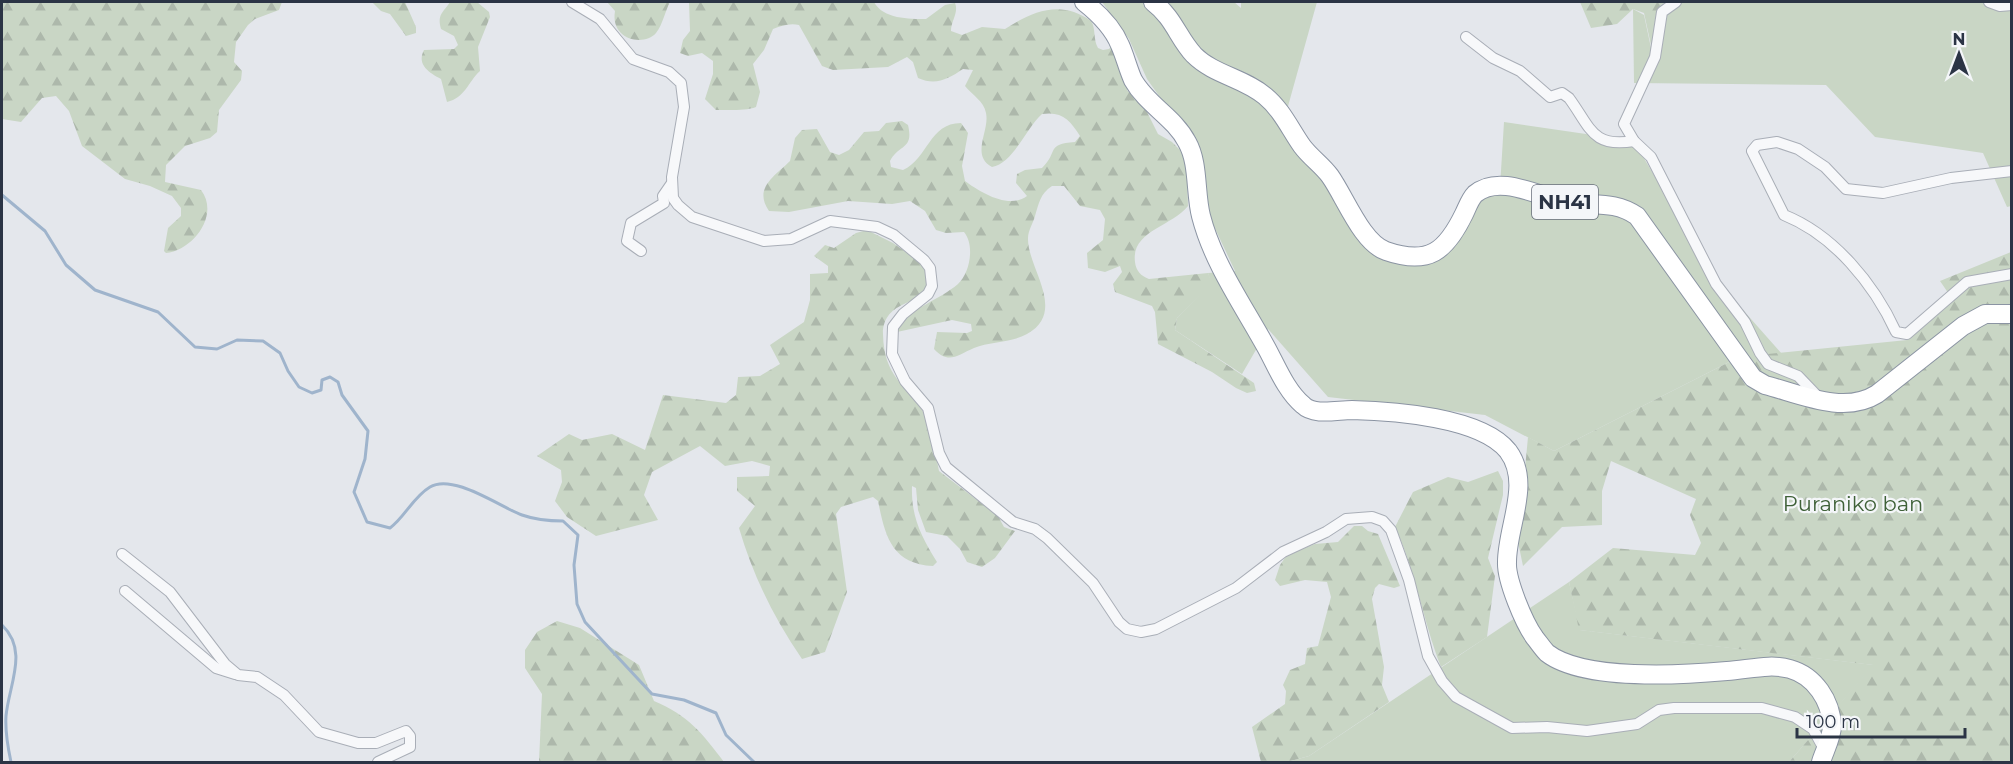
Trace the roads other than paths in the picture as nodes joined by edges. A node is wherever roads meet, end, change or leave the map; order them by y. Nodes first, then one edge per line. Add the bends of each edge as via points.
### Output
1 (572, 2) edge
2 (1084, 2) edge
3 (1153, 2) edge
4 (1676, 2) edge
5 (1989, 2) edge
6 (2012, 5) edge
7 (1466, 37) dead end
8 (1634, 141) junction
9 (2012, 171) edge
10 (672, 183) junction
11 (641, 251) dead end
12 (2012, 274) edge
13 (2012, 314) edge
14 (1821, 400) junction
15 (122, 554) dead end
16 (125, 591) dead end
17 (238, 675) junction
18 (1823, 757) edge
19 (378, 762) edge

1 - 10 street via 596,16 633,59 669,72 681,83 684,107
2 - 18 highway via 1098,13 1119,41 1133,79 1146,99 1188,142 1208,239 1281,375 1305,408 1362,410 1450,422 1497,440 1509,453 1519,481 1506,567 1522,614 1547,653 1593,672 1788,668 1818,687 1828,704 1832,729
3 - 14 highway, NH41 via 1172,19 1193,53 1205,64 1264,95 1285,117 1303,147 1329,175 1371,242 1382,250 1410,257 1427,256 1441,249 1453,237 1474,195 1485,189 1516,187 1572,203 1616,205 1637,216 1753,378
4 - 8 street via 1662,12 1655,57 1624,124
5 - 6 street
7 - 8 street via 1493,58 1520,71 1550,97 1562,93 1569,98 1600,140 1615,144
8 - 14 street via 1651,157 1716,284 1745,322 1760,353 1768,363 1798,376
9 - 12 street via 1951,178 1883,193 1846,189 1825,167 1798,149 1777,142 1757,145 1752,151 1784,215 1808,224 1850,263 1885,308 1896,332 1907,334 1967,282
10 - 11 street via 663,195 664,203 631,223 627,241
10 - 18 street via 675,201 692,217 764,242 784,240 820,224 838,221 882,229 924,260 932,279 928,294 899,318 890,342 898,371 928,408 945,467 1012,522 1035,529 1047,538 1093,583 1127,628 1141,632 1156,629 1236,588 1283,552 1346,519 1372,516 1391,530 1409,580 1428,656 1442,681 1456,697 1512,728 1587,731 1637,724 1659,710 1674,708 1762,708 1795,717 1813,729
13 - 14 highway, NH41 via 1985,314 1963,326 1866,401 1849,405
15 - 17 street via 170,592 209,646
16 - 17 street via 216,668
17 - 19 street via 257,676 284,695 319,732 358,743 376,743 406,731 410,747

